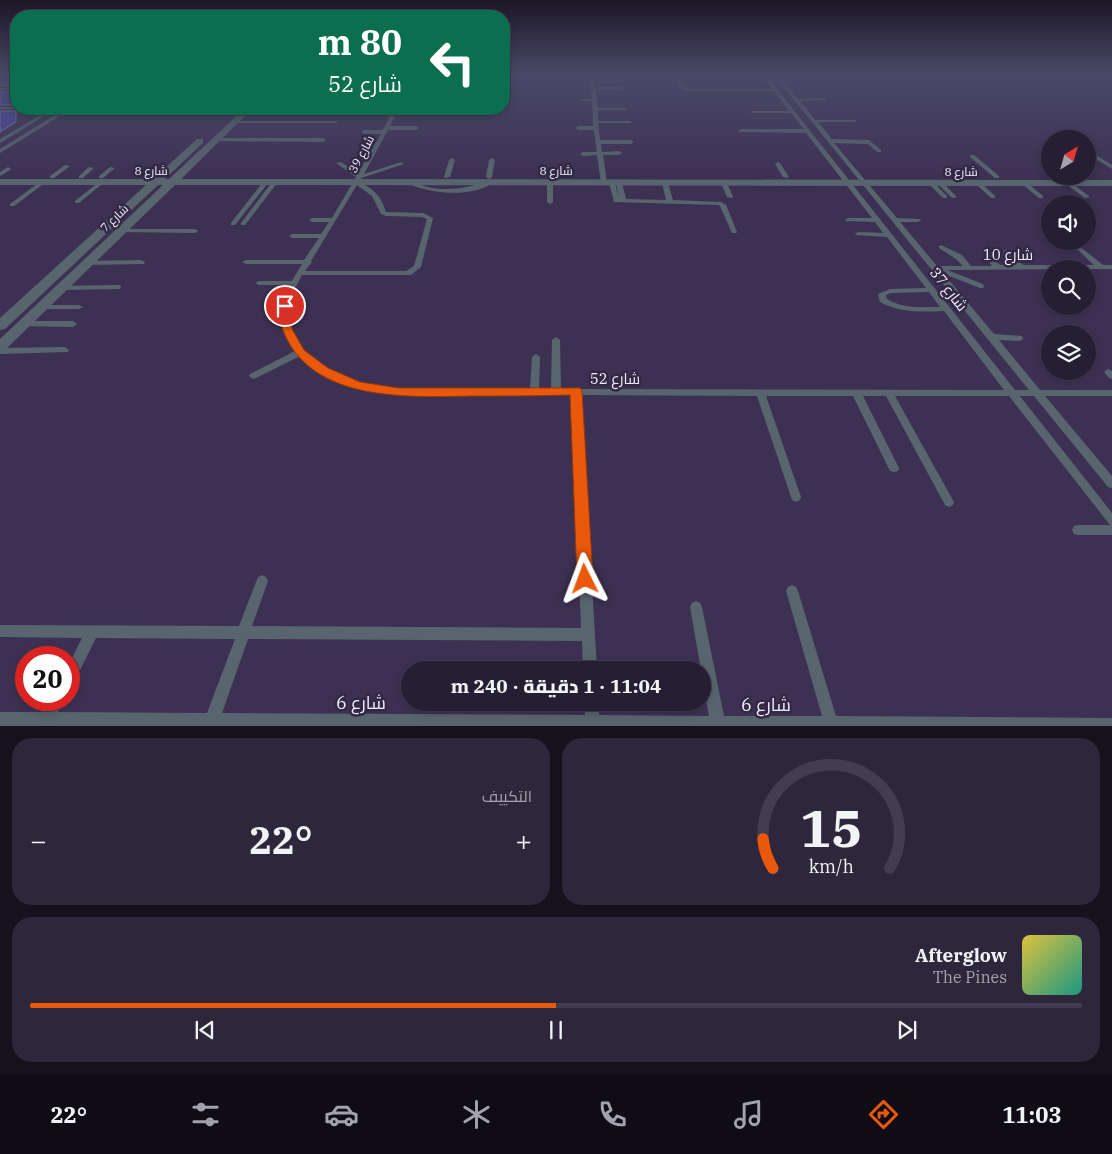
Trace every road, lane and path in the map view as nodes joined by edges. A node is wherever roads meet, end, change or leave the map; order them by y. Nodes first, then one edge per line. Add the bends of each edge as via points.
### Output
1 (626, 109) dead end
2 (791, 109) edge
3 (804, 109) edge
4 (596, 111) junction
5 (753, 112) dead end
6 (793, 112) junction
7 (588, 114) dead end
8 (611, 114) dead end
9 (44, 115) edge
10 (58, 115) edge
11 (228, 115) edge
12 (242, 115) edge
13 (393, 115) edge
14 (837, 115) dead end
15 (812, 118) junction
16 (854, 121) dead end
17 (234, 122) junction
18 (336, 122) dead end
19 (630, 122) dead end
20 (596, 125) junction
21 (416, 128) dead end
22 (578, 128) dead end
23 (385, 130) junction
24 (741, 131) dead end
25 (808, 131) junction
26 (364, 132) dead end
27 (215, 140) junction
28 (323, 140) dead end
29 (0, 141) edge
30 (598, 142) junction
31 (631, 142) dead end
32 (832, 143) junction
33 (0, 151) edge
34 (879, 151) dead end
35 (583, 154) dead end
36 (600, 154) junction
37 (619, 154) dead end
38 (972, 156) dead end
39 (1096, 157) edge
40 (452, 160) dead end
41 (492, 160) dead end
42 (339, 163) dead end
43 (402, 164) dead end
44 (778, 164) dead end
45 (67, 166) dead end
46 (1112, 167) edge
47 (91, 168) dead end
48 (112, 168) dead end
49 (8, 169) dead end
50 (0, 175) edge
51 (52, 176) junction
52 (81, 176) junction
53 (786, 176) junction
54 (447, 177) junction
55 (997, 177) junction
56 (100, 180) junction
57 (166, 180) junction
58 (358, 180) junction
59 (490, 180) junction
60 (846, 180) junction
61 (862, 180) junction
62 (610, 181) junction
63 (0, 182) edge
64 (43, 182) junction
65 (270, 183) junction
66 (550, 183) junction
67 (665, 183) junction
68 (724, 183) junction
69 (936, 183) junction
70 (978, 183) junction
71 (1024, 183) junction
72 (1041, 183) edge
73 (1096, 183) edge
74 (1111, 183) edge
75 (1071, 185) edge
76 (1084, 195) edge
77 (730, 197) dead end
78 (945, 197) dead end
79 (954, 197) dead end
80 (993, 197) dead end
81 (1041, 197) dead end
82 (616, 201) joint
83 (623, 201) junction
84 (77, 202) dead end
85 (550, 202) dead end
86 (670, 202) junction
87 (12, 204) dead end
88 (312, 220) dead end
89 (334, 220) junction
90 (848, 220) dead end
91 (877, 220) junction
92 (895, 220) junction
93 (918, 220) dead end
94 (234, 224) dead end
95 (243, 224) dead end
96 (120, 231) junction
97 (195, 231) dead end
98 (734, 232) dead end
99 (858, 234) dead end
100 (889, 234) junction
101 (292, 236) dead end
102 (324, 236) junction
103 (941, 247) dead end
104 (1081, 250) edge
105 (1006, 252) dead end
106 (988, 256) dead end
107 (88, 262) junction
108 (141, 262) dead end
109 (246, 262) dead end
110 (308, 262) junction
111 (1096, 267) edge
112 (1101, 267) junction
113 (1112, 267) edge
114 (935, 268) junction
115 (969, 268) junction
116 (998, 268) junction
117 (1022, 268) junction
118 (1041, 268) edge
119 (301, 273) junction
120 (259, 283) dead end
121 (294, 283) junction
122 (980, 286) dead end
123 (62, 288) junction
124 (117, 288) dead end
125 (932, 290) junction
126 (41, 307) junction
127 (79, 307) dead end
128 (947, 309) junction
129 (23, 324) junction
130 (73, 324) dead end
131 (0, 326) edge
132 (991, 337) junction
133 (1019, 338) dead end
134 (556, 340) dead end
135 (0, 347) edge
136 (65, 350) dead end
137 (0, 351) edge
138 (300, 352) junction
139 (536, 357) dead end
140 (253, 376) dead end
141 (556, 391) junction
142 (576, 391) junction
143 (534, 392) junction
144 (760, 392) junction
145 (856, 392) junction
146 (888, 392) junction
147 (1012, 393) junction
148 (1037, 393) junction
149 (1112, 393) edge
150 (894, 468) dead end
151 (1112, 484) edge
152 (796, 497) dead end
153 (949, 502) dead end
154 (1112, 520) edge
155 (1078, 530) dead end
156 (1112, 530) edge
157 (262, 581) dead end
158 (792, 591) dead end
159 (696, 607) dead end
160 (0, 631) edge
161 (93, 632) junction
162 (244, 633) junction
163 (588, 635) junction
164 (80, 656) edge
165 (589, 661) edge
166 (50, 711) edge
167 (592, 711) edge
168 (0, 719) edge
169 (46, 719) junction
170 (212, 720) junction
171 (592, 722) junction
172 (718, 723) junction
173 (379, 724) edge
174 (830, 724) junction
175 (655, 725) edge
176 (687, 725) edge
177 (1112, 725) edge

1 - 4 lane
2 - 6 lane, شارع 37
3 - 15 lane, شارع 37
4 - 7 lane
4 - 8 lane
4 - 20 lane
5 - 6 lane
6 - 25 lane, شارع 37
9 - 29 lane
10 - 33 lane
11 - 57 street, شارع 7
12 - 17 street, شارع 7
13 - 23 lane, شارع 39
14 - 15 lane
15 - 16 lane
15 - 32 lane, شارع 37
17 - 18 lane
17 - 27 street, شارع 7
19 - 20 lane
20 - 22 lane
20 - 30 lane
21 - 23 lane
23 - 26 lane
23 - 58 lane, شارع 39
24 - 25 lane
25 - 60 lane, شارع 37
27 - 28 lane
27 - 57 street, شارع 7
30 - 31 lane
30 - 36 lane
32 - 34 lane via 871,143
32 - 61 lane, شارع 37
35 - 36 lane
36 - 37 lane
36 - 62 lane
38 - 55 lane
39 - 46 lane
40 - 54 lane
41 - 59 lane
42 - 58 lane
43 - 58 lane
44 - 53 lane
45 - 51 lane
47 - 52 lane
48 - 56 lane
49 - 50 lane
50 - 51 street, شارع 8
51 - 52 street, شارع 8
52 - 56 street, شارع 8
53 - 60 street, شارع 8
53 - 62 street, شارع 8
54 - 58 street, شارع 8
54 - 59 street, شارع 8
55 - 61 street, شارع 8
55 - 74 street, شارع 8
56 - 57 street, شارع 8
56 - 64 street, شارع 8
56 - 84 lane
57 - 58 street, شارع 8
57 - 65 street, شارع 8
57 - 96 street, شارع 7
57 - 131 street, شارع 7
58 - 59 street, شارع 8
58 - 65 street, شارع 8
58 - 89 lane, شارع 52
58 - 119 lane via 380,199 383,213 430,218 417,267 408,273
59 - 62 street, شارع 8
59 - 66 street, شارع 8
60 - 61 street, شارع 8
60 - 68 street, شارع 8
60 - 91 lane, شارع 37
61 - 69 street, شارع 8
61 - 92 lane, شارع 37
62 - 66 street, شارع 8
62 - 67 street, شارع 8
62 - 82 lane
62 - 83 lane
63 - 64 street, شارع 8
64 - 87 lane
65 - 94 lane
65 - 95 lane
66 - 85 lane
67 - 68 street, شارع 8
67 - 86 lane
68 - 77 lane
69 - 70 street, شارع 8
69 - 78 lane
69 - 79 lane
70 - 71 street, شارع 8
70 - 80 lane
71 - 72 street, شارع 8
71 - 81 lane
73 - 74 street, شارع 8
75 - 76 lane
82 - 83 lane
83 - 86 lane
86 - 98 lane via 722,204
88 - 89 lane
89 - 102 lane, شارع 52
90 - 91 lane
91 - 100 lane, شارع 37
92 - 93 lane
92 - 114 lane, شارع 37
96 - 97 lane
96 - 107 street, شارع 7
99 - 100 lane
100 - 125 lane, شارع 37
101 - 102 lane
102 - 110 lane, شارع 52
103 - 115 lane via 959,257
104 - 112 lane
105 - 117 lane
106 - 116 lane
107 - 108 lane
107 - 123 street, شارع 7
109 - 110 lane
110 - 119 lane, شارع 52
111 - 112 lane, شارع 10
112 - 113 lane, شارع 10
114 - 115 lane, شارع 10
114 - 122 lane
114 - 132 lane, شارع 37
115 - 116 lane, شارع 10
116 - 117 lane, شارع 10
117 - 118 lane, شارع 10
119 - 121 lane, شارع 52
120 - 121 lane
121 - 138 lane, شارع 52 via 285,306 286,329
123 - 124 lane
123 - 126 street, شارع 7
125 - 128 lane, شارع 37
125 - 128 lane via 890,290 882,294 883,300 904,309
126 - 127 lane
126 - 129 street, شارع 7
128 - 147 lane, شارع 37
129 - 130 lane
129 - 135 street, شارع 7
132 - 133 lane
132 - 148 lane, شارع 37
134 - 141 lane
136 - 137 lane
138 - 140 lane
138 - 143 lane, شارع 52 via 324,371 358,385 399,392
139 - 143 lane
141 - 142 lane, شارع 52
141 - 143 lane, شارع 52
142 - 144 lane, شارع 52
142 - 163 lane
144 - 145 lane, شارع 52
144 - 152 lane
145 - 146 lane, شارع 52
145 - 150 lane
146 - 147 lane, شارع 52
146 - 153 lane
147 - 148 lane, شارع 52
147 - 154 lane, شارع 37
148 - 149 lane, شارع 52
148 - 151 lane, شارع 37
155 - 156 lane
157 - 162 lane
158 - 174 lane
159 - 172 lane
160 - 161 lane
161 - 162 lane
161 - 164 lane
162 - 163 lane
162 - 170 lane
163 - 165 lane
166 - 169 lane
167 - 171 lane
168 - 169 lane, شارع 6
169 - 170 lane, شارع 6
170 - 173 lane, شارع 6
171 - 173 lane, شارع 6
171 - 175 lane, شارع 6
172 - 174 lane, شارع 6
172 - 176 lane, شارع 6
174 - 177 lane, شارع 6
175 - 176 lane, شارع 6

